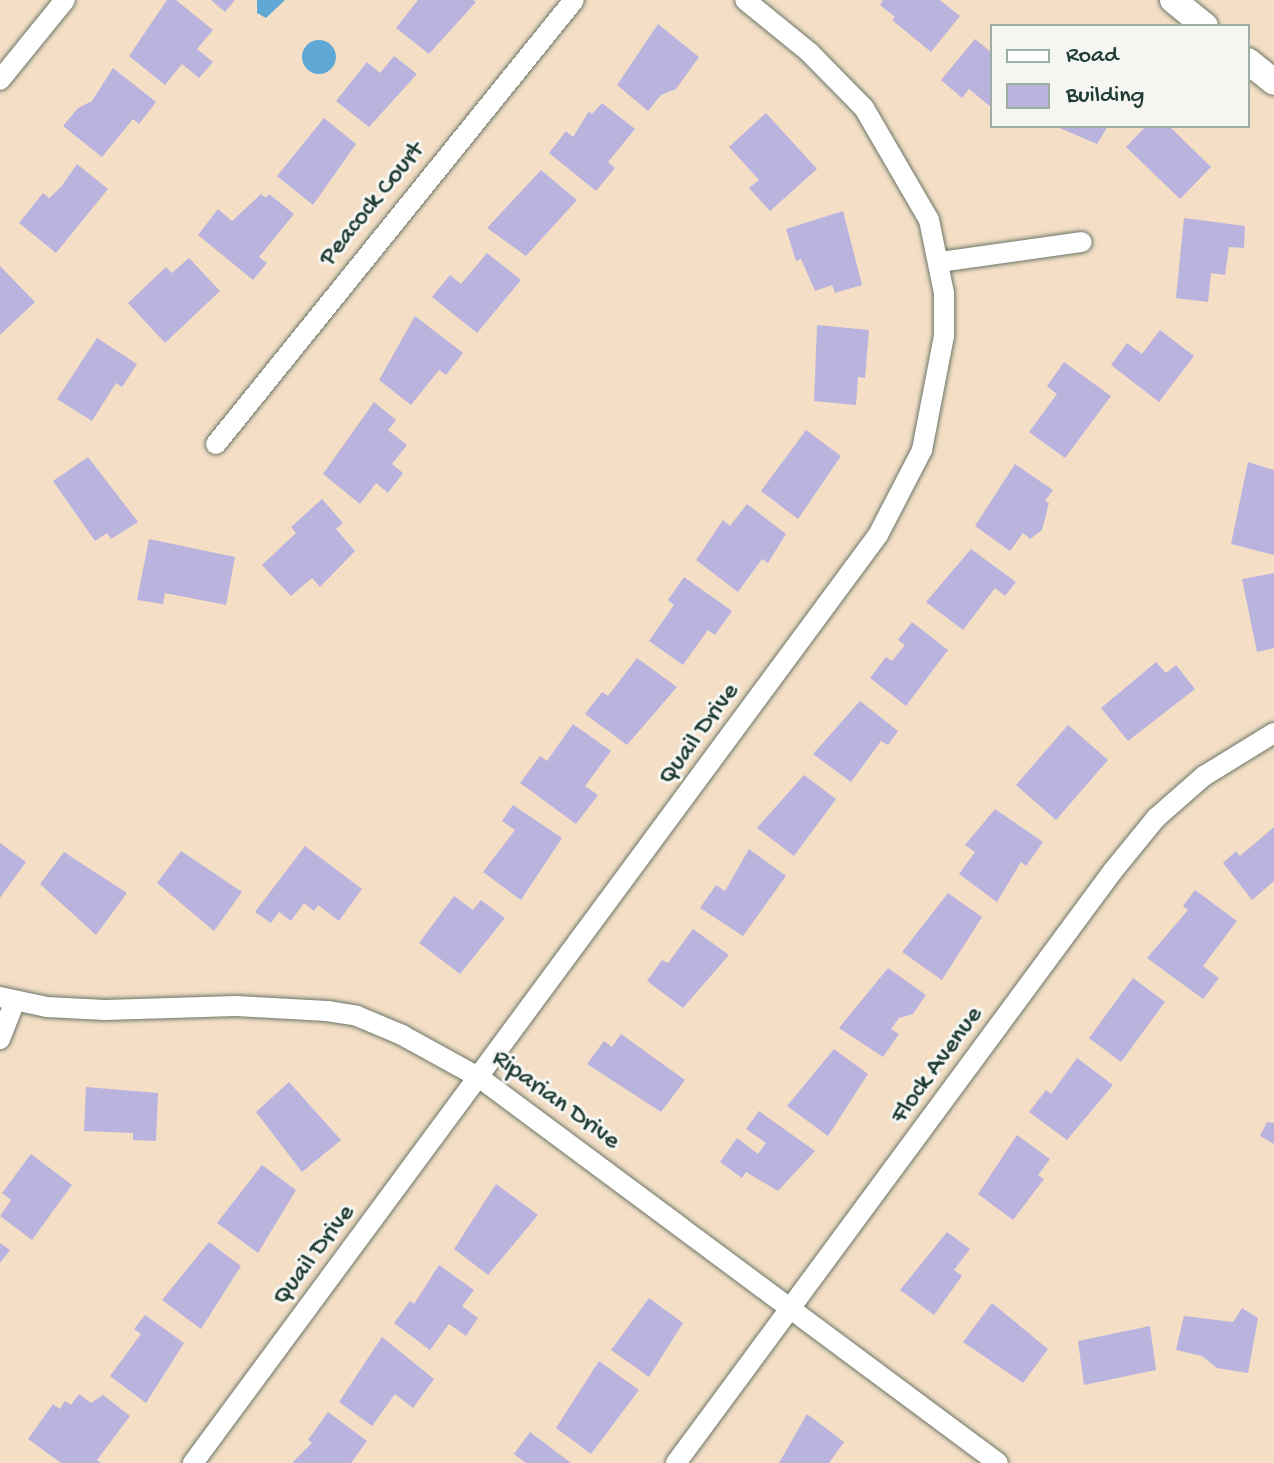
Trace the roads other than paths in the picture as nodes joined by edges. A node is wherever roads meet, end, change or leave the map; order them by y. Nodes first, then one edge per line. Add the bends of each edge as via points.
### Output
1 (65, 0) edge
2 (574, 0) edge
3 (745, 0) edge
4 (1173, 0) edge
5 (1203, 24) edge
6 (1250, 63) edge
7 (0, 80) edge
8 (1274, 82) edge
9 (1082, 242) dead end
10 (940, 262) junction
11 (216, 444) dead end
12 (1274, 733) edge
13 (7, 999) edge
14 (0, 1039) edge
15 (480, 1078) junction
16 (791, 1309) junction
17 (193, 1463) edge
18 (676, 1463) edge
19 (998, 1463) edge

1 - 7 street
2 - 11 street, Peacock Court
3 - 10 street, Quail Drive via 809,52 864,108 929,220
4 - 5 street
6 - 8 street
9 - 10 street
10 - 15 street, Quail Drive via 944,336 935,401 904,493
12 - 16 street, Flock Avenue via 1204,776 1156,818
13 - 14 street
13 - 15 street, Riparian Drive via 105,1010 236,1006 357,1016
15 - 16 street, Riparian Drive
15 - 17 street, Quail Drive
16 - 18 street, Flock Avenue
16 - 19 street, Riparian Drive

